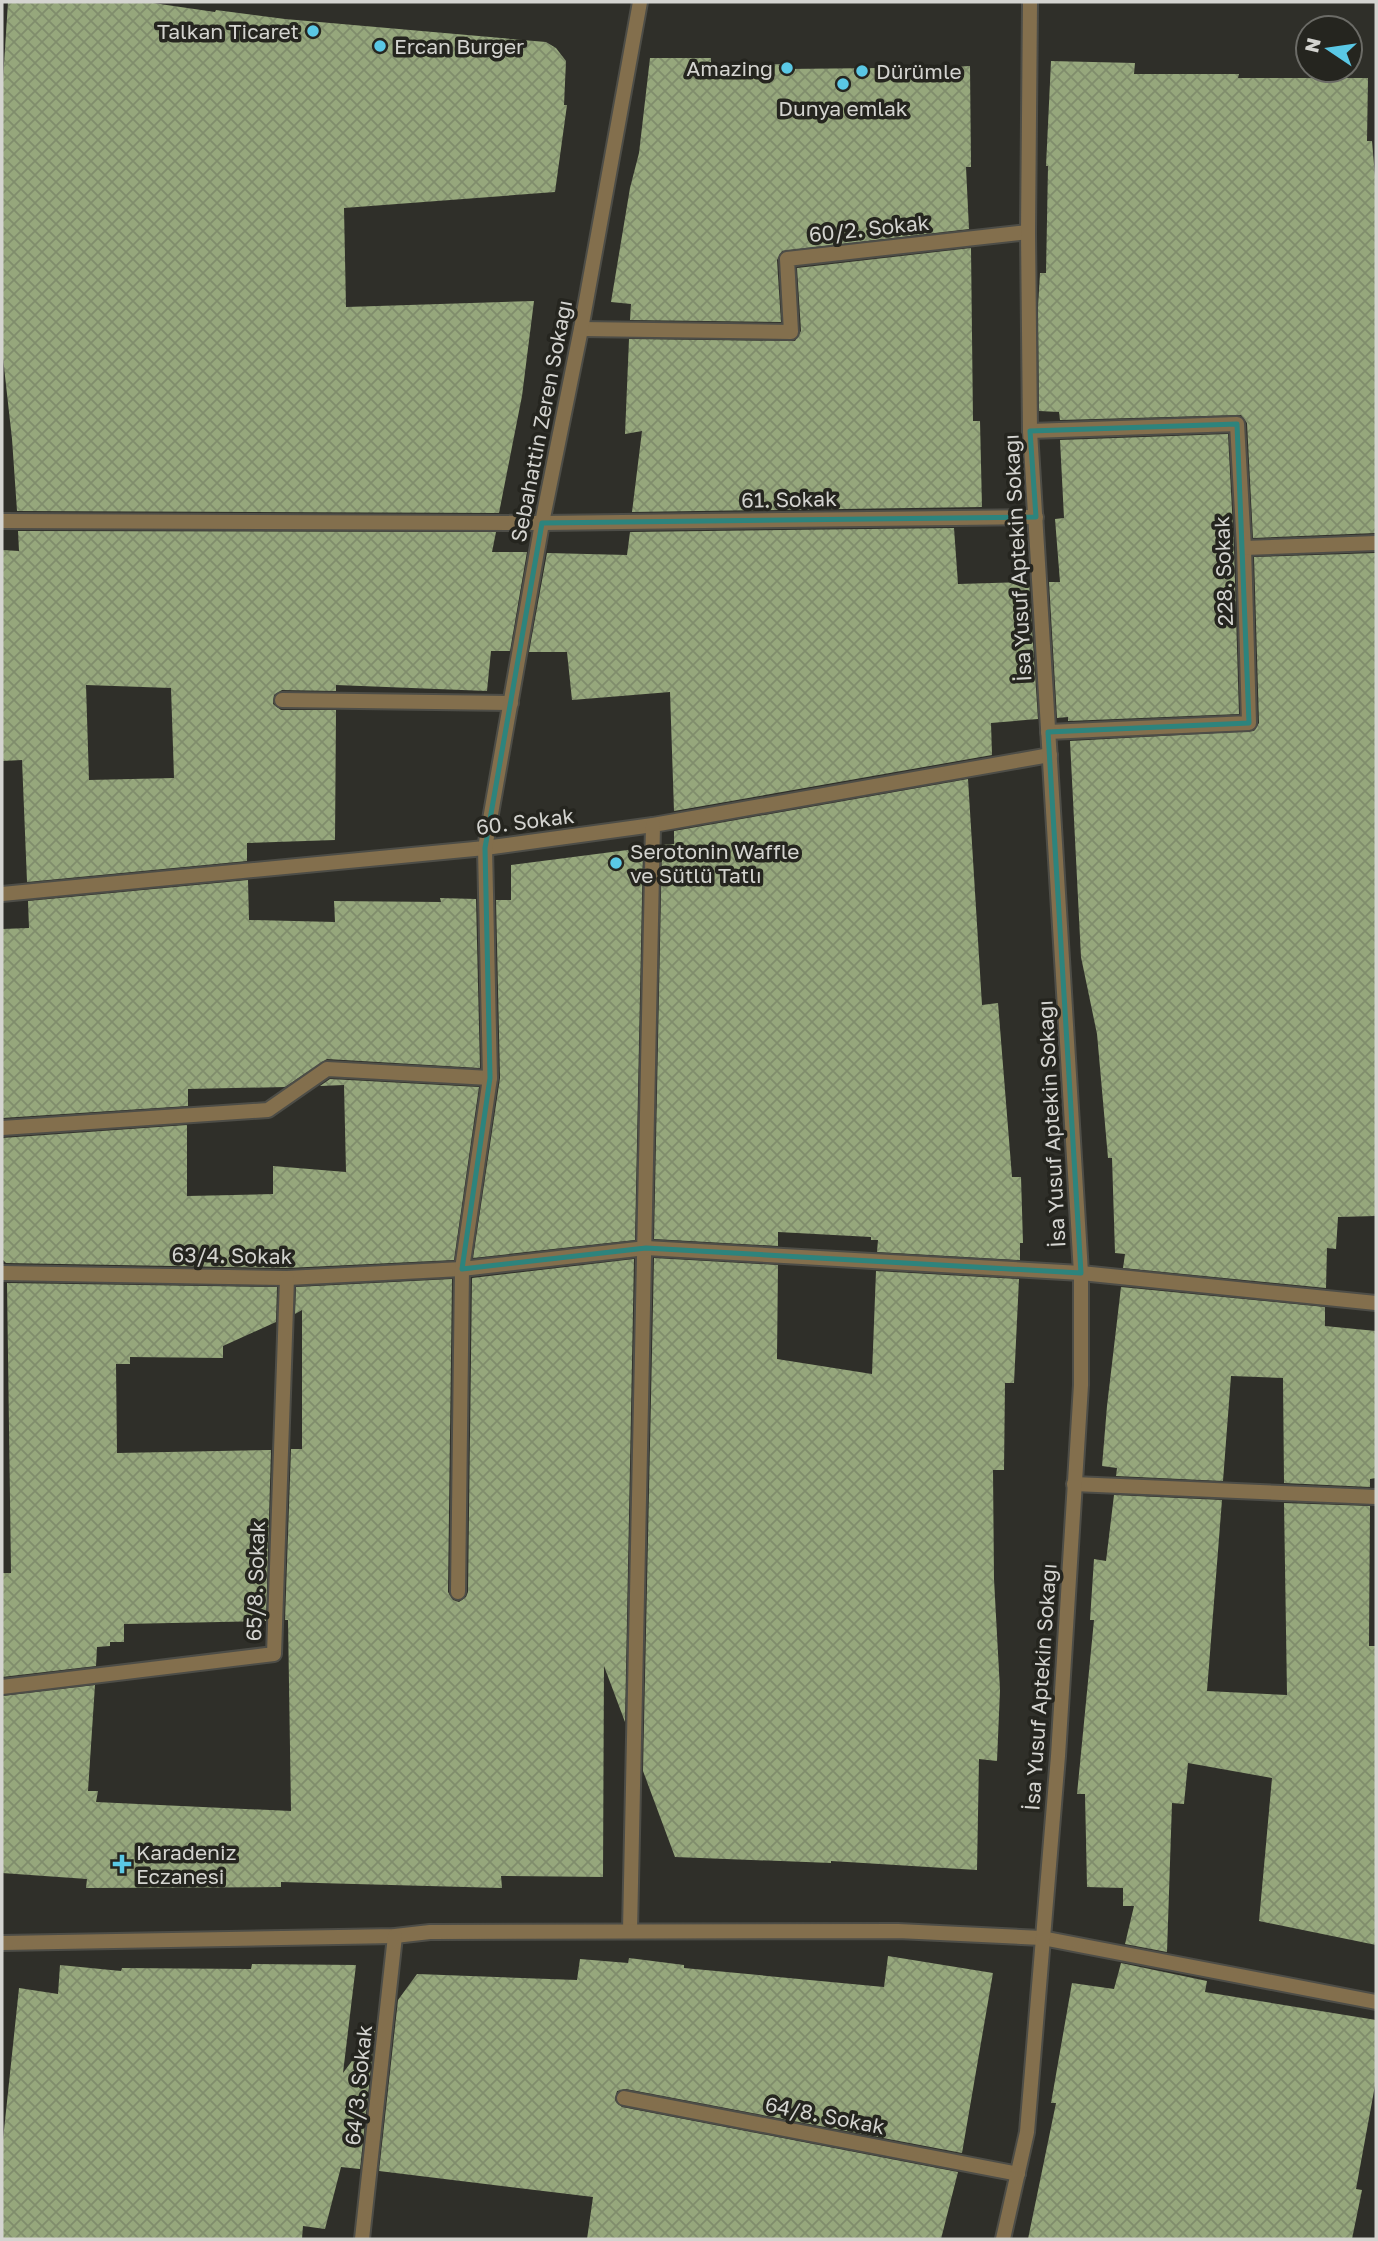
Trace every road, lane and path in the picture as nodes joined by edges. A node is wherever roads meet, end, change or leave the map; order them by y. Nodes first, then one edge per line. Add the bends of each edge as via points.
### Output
1 (640, 2) edge
2 (1030, 2) edge
3 (1028, 232) junction
4 (581, 329) junction
5 (1030, 431) junction
6 (1036, 517) junction
7 (2, 521) edge
8 (542, 523) junction
9 (1376, 542) edge
10 (1244, 548) junction
11 (282, 700) dead end
12 (511, 702) junction
13 (1048, 732) junction
14 (1050, 755) junction
15 (653, 825) junction
16 (485, 848) junction
17 (2, 894) edge
18 (490, 1078) junction
19 (2, 1128) edge
20 (646, 1248) junction
21 (462, 1269) junction
22 (2, 1273) edge
23 (1081, 1273) junction
24 (287, 1278) junction
25 (1376, 1303) edge
26 (1074, 1484) junction
27 (1376, 1497) edge
28 (458, 1592) dead end
29 (2, 1687) edge
30 (630, 1931) junction
31 (395, 1936) junction
32 (1042, 1938) junction
33 (2, 1943) edge
34 (1376, 2002) edge
35 (624, 2098) dead end
36 (1018, 2174) junction
37 (362, 2239) edge
38 (1003, 2239) edge

1 - 4 street, Sebahattin Zeren Sokağı
2 - 3 street, İsa Yusuf Aptekin Sokağı
3 - 4 street, 60/2. Sokak via 787,259 790,332
3 - 5 street, İsa Yusuf Aptekin Sokağı
4 - 8 street, Sebahattin Zeren Sokağı
5 - 6 street, İsa Yusuf Aptekin Sokağı
5 - 10 street, 228. Sokak via 1237,424
6 - 8 street, 61. Sokak
6 - 13 street, İsa Yusuf Aptekin Sokağı
7 - 8 street, 61. Sokak
8 - 12 street, Sebahattin Zeren Sokağı
9 - 10 street
10 - 13 street, 228. Sokak via 1249,723
11 - 12 street
12 - 16 street, Sebahattin Zeren Sokağı
13 - 14 street, İsa Yusuf Aptekin Sokağı
14 - 15 street, 60. Sokak
14 - 23 street, İsa Yusuf Aptekin Sokağı
15 - 16 street, 60. Sokak
15 - 20 street
16 - 17 street, 60. Sokak
16 - 18 street, Sebahattin Zeren Sokağı
18 - 19 street via 327,1069 268,1110
18 - 21 street, Sebahattin Zeren Sokağı
20 - 21 street, 63/4. Sokak
20 - 23 street, 63/4. Sokak
20 - 30 street
21 - 24 street, 63/4. Sokak
21 - 28 street, Sebahattin Zeren Sokağı
22 - 24 street, 63/4. Sokak
23 - 25 street, 63/4. Sokak
23 - 26 street, İsa Yusuf Aptekin Sokağı via 1081,1385
24 - 29 street, 65/8. Sokak via 274,1654
26 - 27 street
26 - 32 street, İsa Yusuf Aptekin Sokağı
30 - 31 street
30 - 32 street via 898,1931
31 - 33 street
31 - 37 street, 64/3. Sokak
32 - 34 street
32 - 36 street, İsa Yusuf Aptekin Sokağı via 1027,2132
35 - 36 street, 64/8. Sokak
36 - 38 street, İsa Yusuf Aptekin Sokağı

